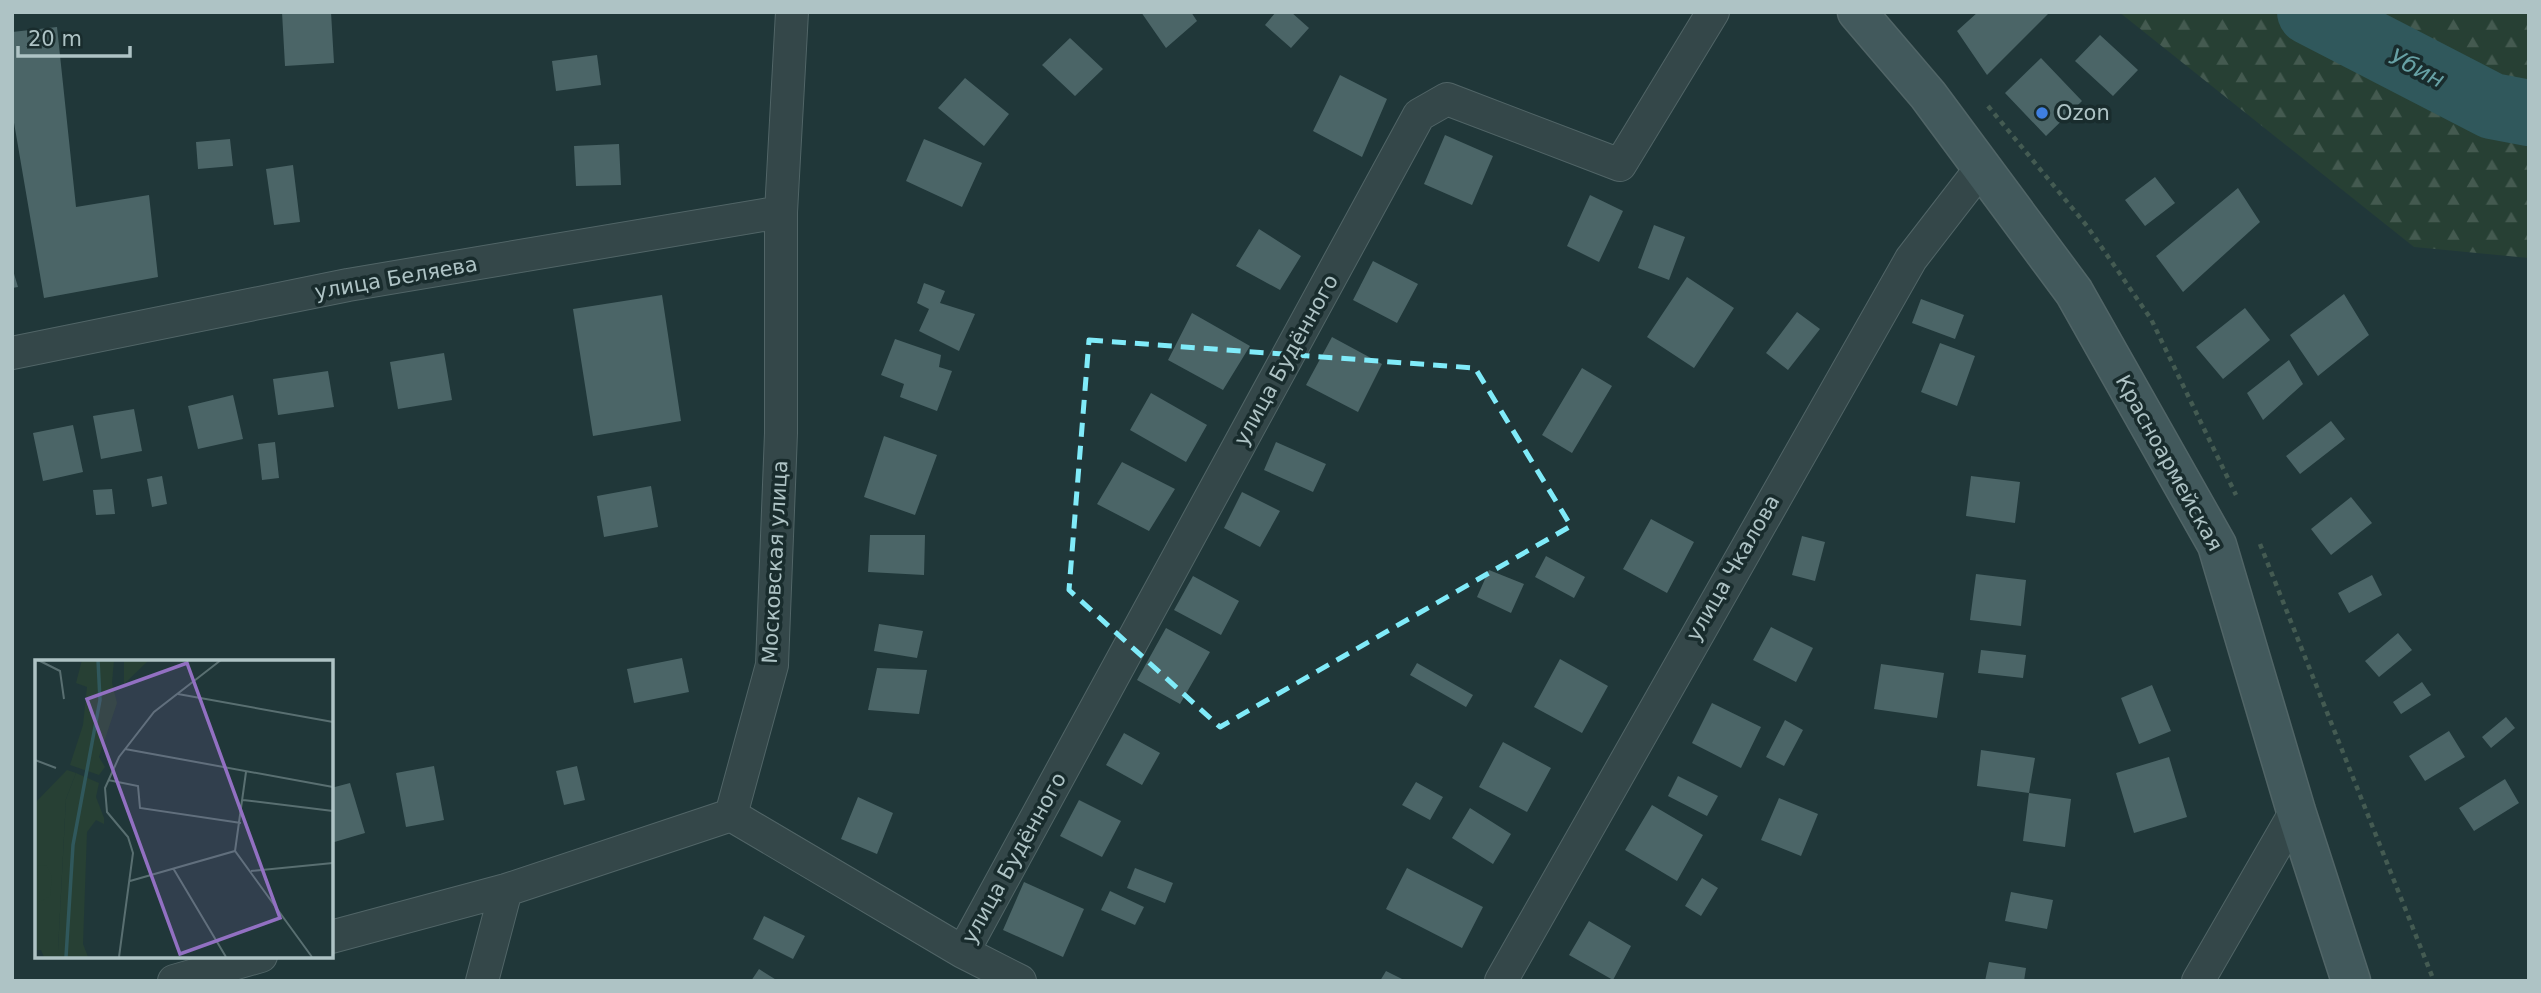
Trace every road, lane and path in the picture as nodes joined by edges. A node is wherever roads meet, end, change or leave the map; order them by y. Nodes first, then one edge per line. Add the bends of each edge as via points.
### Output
1 (792, 12) edge
2 (1713, 12) edge
3 (1857, 12) edge
4 (1982, 167) junction
5 (781, 212) junction
6 (12, 353) edge
7 (2296, 811) junction
8 (731, 815) junction
9 (506, 890) junction
10 (332, 937) edge
11 (963, 952) junction
12 (254, 958) edge
13 (174, 981) edge
14 (482, 981) edge
15 (1020, 981) edge
16 (1501, 981) edge
17 (2198, 981) edge
18 (2351, 981) edge

1 - 5 street, Московская улица
2 - 11 street, улица Будённого via 1619,165 1447,99 1419,115
3 - 4 street, Красноармейская
4 - 7 street, Красноармейская via 2074,292 2217,545
4 - 16 street, улица Чкалова via 1911,259
5 - 6 street, улица Беляева via 348,285
5 - 8 street, Московская улица via 781,433 772,665
7 - 17 street
7 - 18 street, Красноармейская
8 - 9 street
8 - 11 street
9 - 10 street
9 - 14 street
11 - 15 street
12 - 13 street

